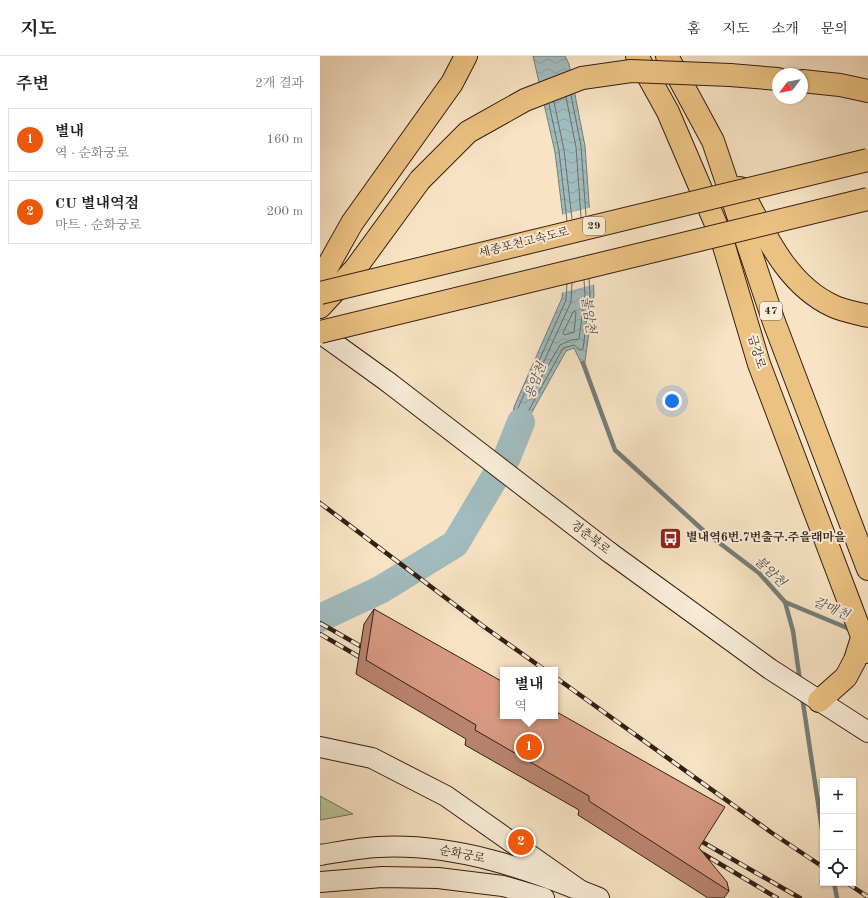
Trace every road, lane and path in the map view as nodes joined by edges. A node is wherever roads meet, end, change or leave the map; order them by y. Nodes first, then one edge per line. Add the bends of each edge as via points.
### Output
1 (466, 56) edge
2 (637, 56) edge
3 (667, 56) edge
4 (772, 78) edge
5 (808, 81) edge
6 (868, 91) edge
7 (713, 141) junction
8 (868, 160) edge
9 (868, 199) edge
10 (320, 280) edge
11 (320, 293) edge
12 (320, 307) edge
13 (868, 316) edge
14 (320, 333) edge
15 (868, 569) edge
16 (865, 645) edge
17 (819, 701) junction
18 (868, 732) edge
19 (320, 747) edge
20 (320, 855) edge
21 (320, 882) edge
22 (590, 894) edge
23 (544, 898) edge

1 - 10 highway via 452,83 352,223
2 - 16 highway, 금강로 / 47 via 668,112 721,236 759,364
3 - 7 highway, 47
4 - 12 highway, bridge via 631,71 582,78 525,100 468,132 420,180 355,269
5 - 6 highway via 840,84
7 - 13 highway via 780,260 802,286 834,307
7 - 15 highway, 47 via 774,322
8 - 11 highway, 세종포천고속도로 / 29, bridge
9 - 14 highway, bridge
14 - 17 street, 경춘북로, bridge via 388,382 609,552 770,669
16 - 17 highway via 846,677
17 - 18 street, 경춘북로
19 - 22 street via 372,758 446,796
20 - 22 street, 순화궁로 via 378,847 442,849 506,864
21 - 23 street, 순화궁로 via 382,877 438,878 503,886

